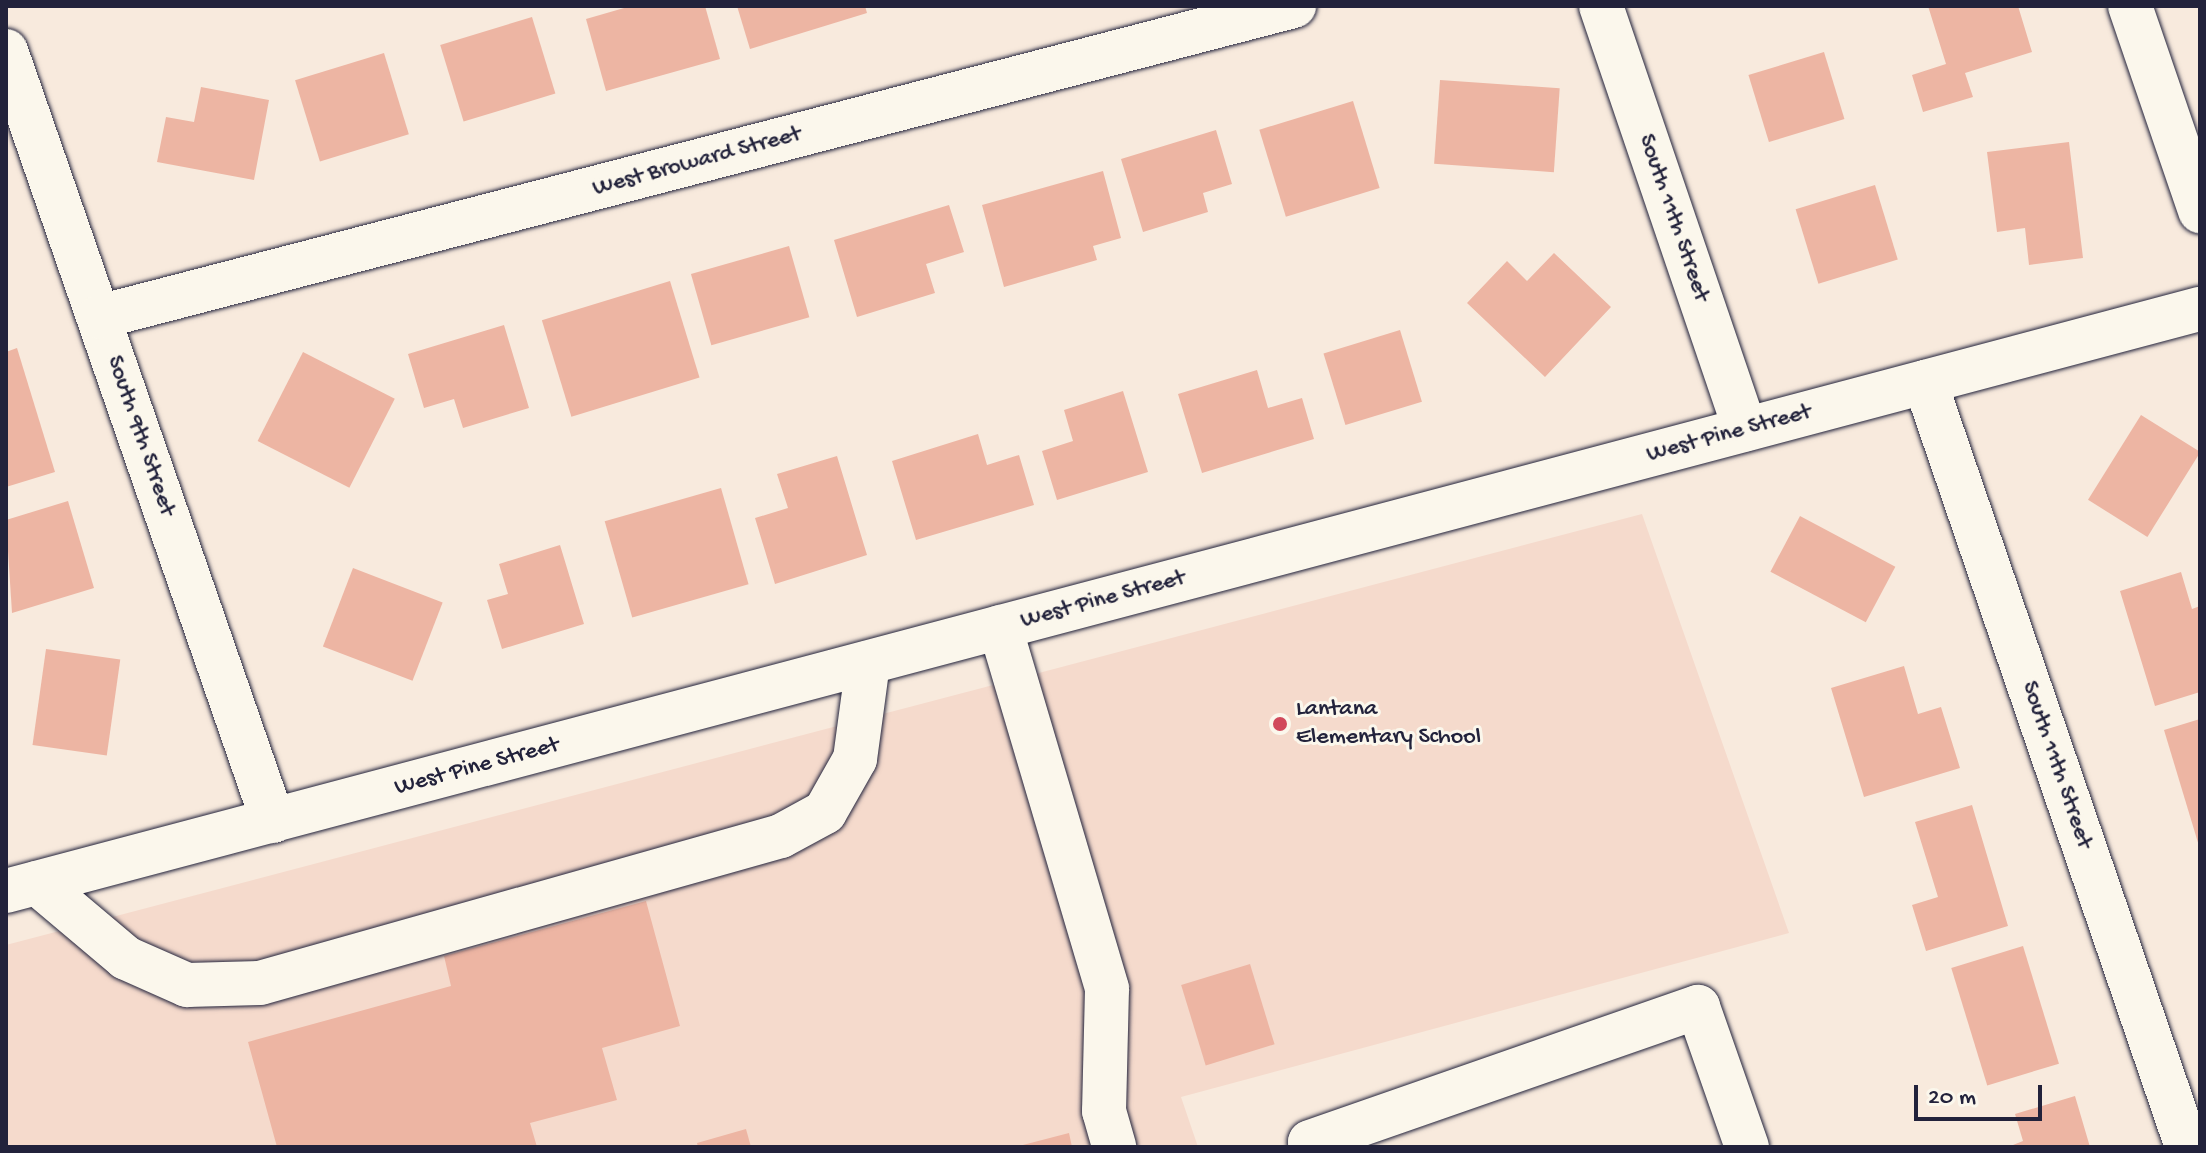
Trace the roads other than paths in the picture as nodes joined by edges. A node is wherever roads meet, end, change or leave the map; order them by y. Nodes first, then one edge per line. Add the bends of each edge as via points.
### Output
1 (1294, 6) edge
2 (1601, 6) edge
3 (2130, 6) edge
4 (6, 51) edge
5 (2200, 211) edge
6 (2200, 309) edge
7 (99, 317) junction
8 (1925, 382) junction
9 (1745, 429) junction
10 (1000, 627) junction
11 (868, 663) junction
12 (273, 821) junction
13 (21, 887) edge
14 (1114, 1147) edge
15 (1312, 1147) edge
16 (1747, 1147) edge
17 (2187, 1147) edge

1 - 7 street, West Broward Street
2 - 9 street, South 11th Street
3 - 5 street
4 - 7 street, South 9th Street
6 - 8 street, West Pine Street
7 - 12 street, South 9th Street
8 - 9 street, West Pine Street
8 - 17 street, South 11th Street
9 - 10 street, West Pine Street
10 - 11 street, West Pine Street
10 - 14 street via 1107,989 1104,1111
11 - 12 street, West Pine Street
11 - 13 street via 855,759 825,812 781,836 260,983 187,985 126,958
12 - 13 street, West Pine Street
15 - 16 street via 1310,1142 1698,1007

